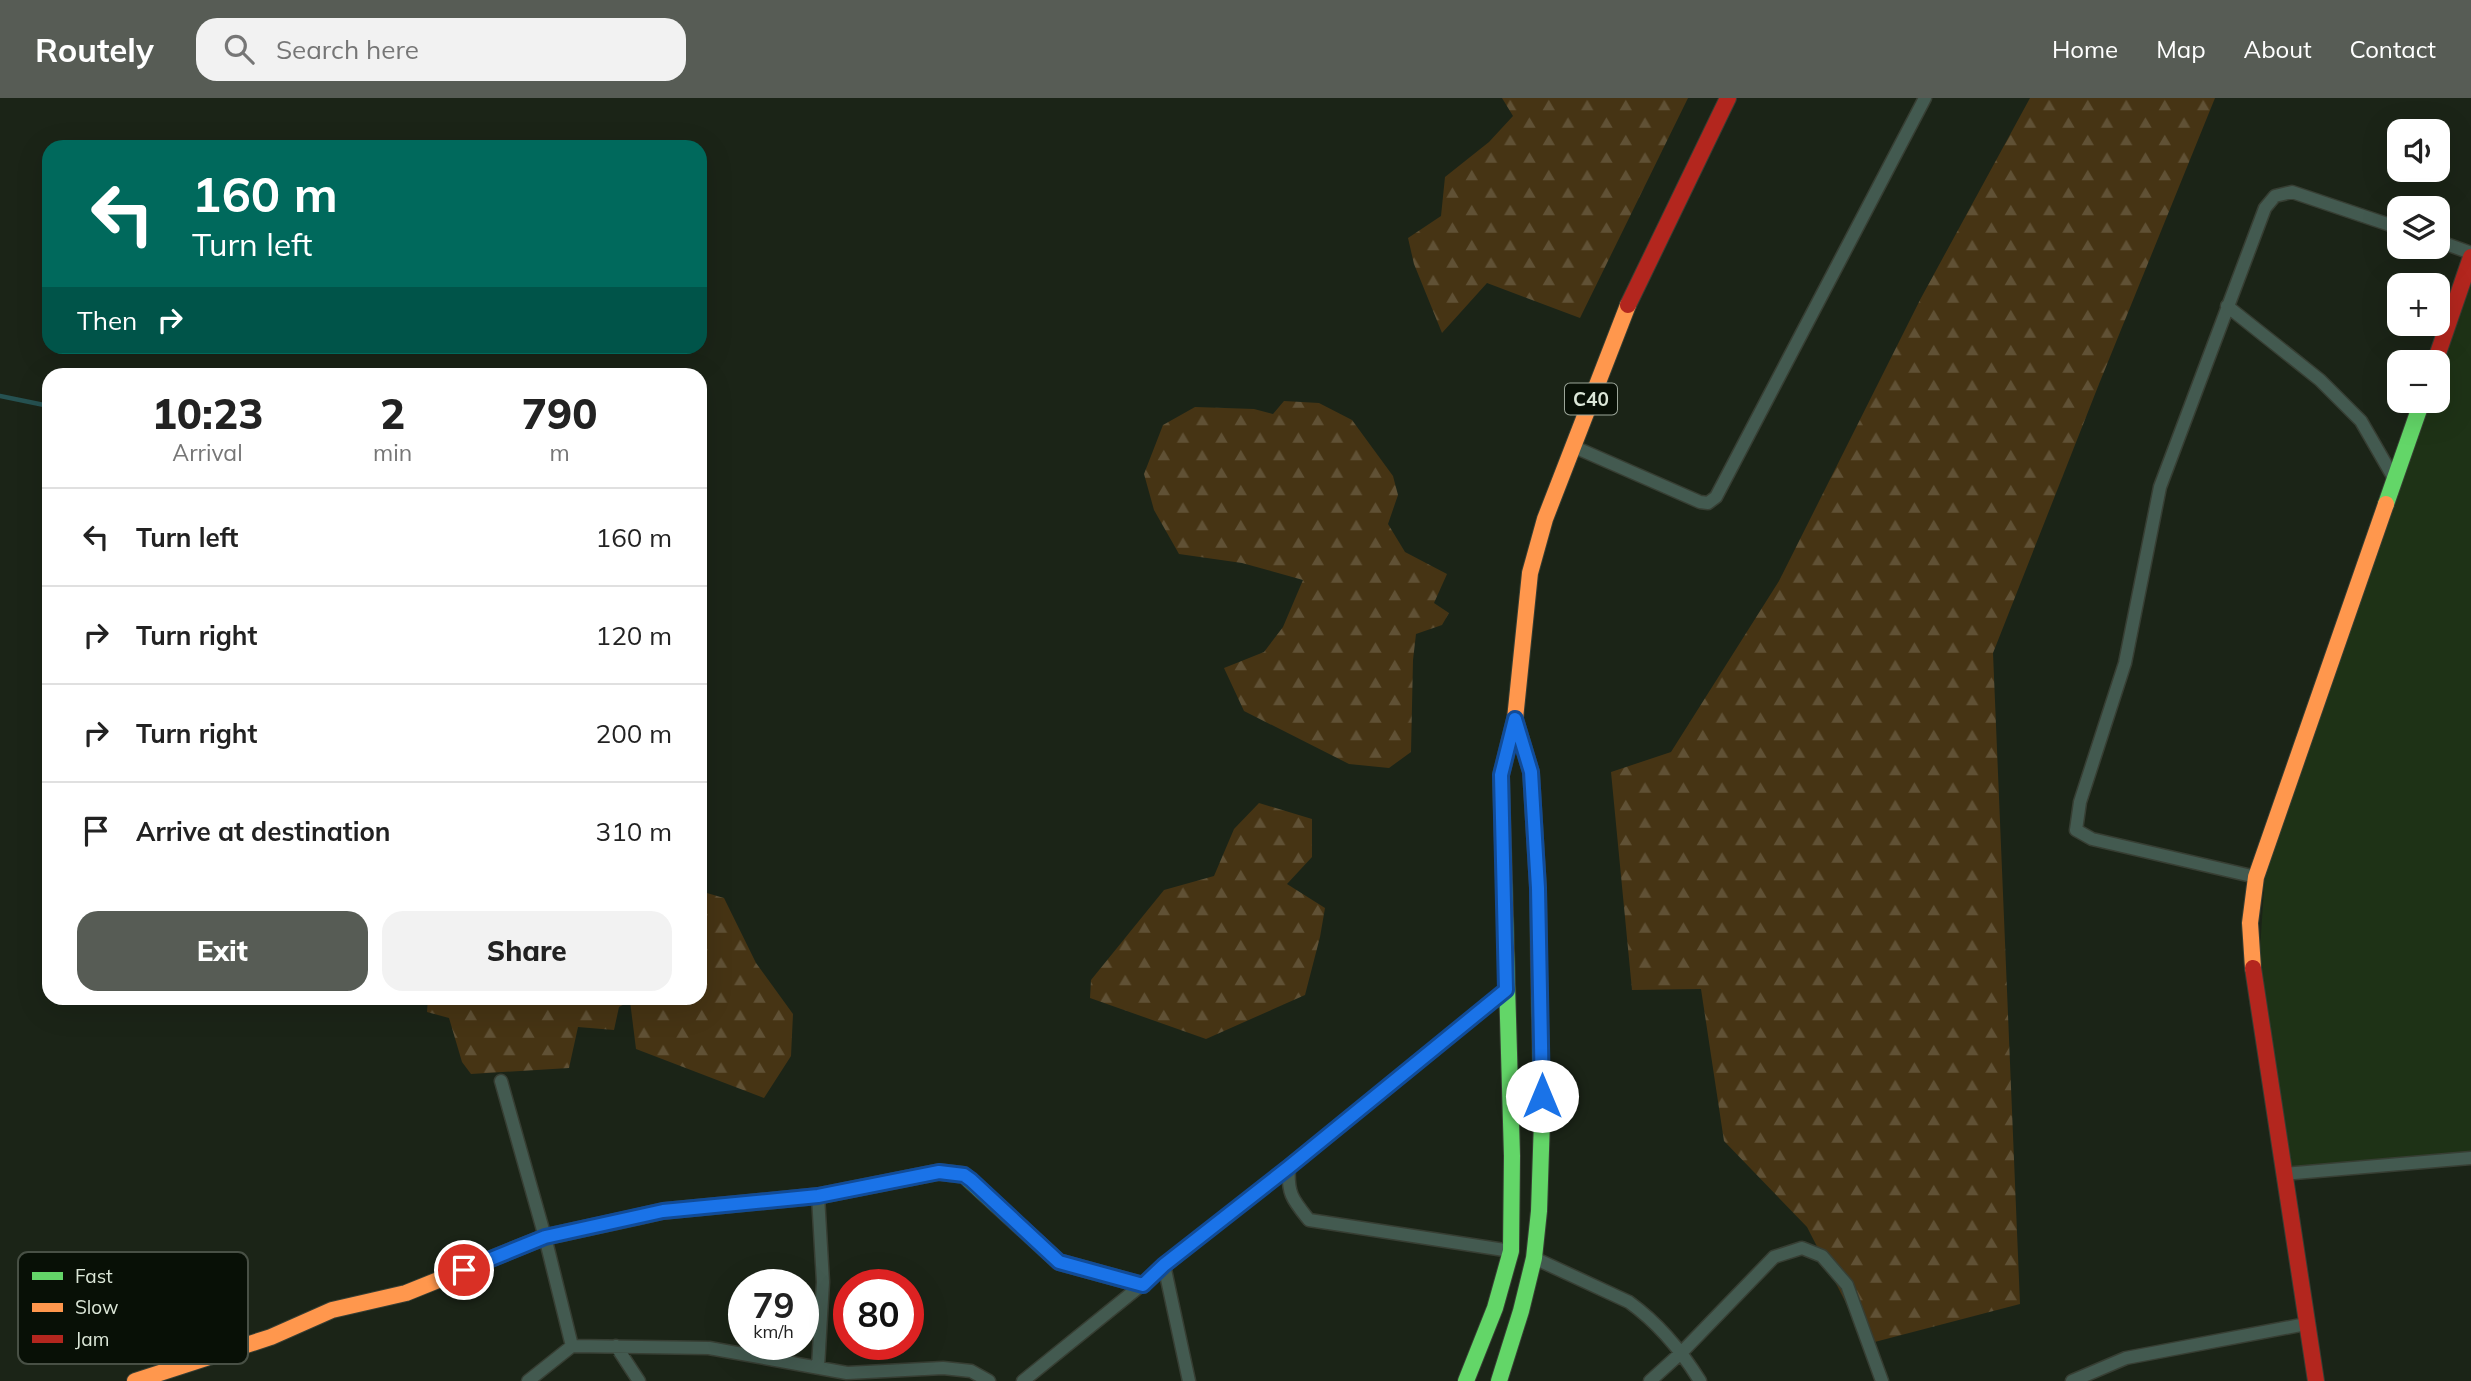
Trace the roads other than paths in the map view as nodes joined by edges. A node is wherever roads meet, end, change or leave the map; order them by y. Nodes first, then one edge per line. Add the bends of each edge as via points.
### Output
1 (1728, 98) edge
2 (1925, 98) edge
3 (2387, 224) edge
4 (2450, 246) edge
5 (2471, 255) edge
6 (2227, 306) junction
7 (2439, 350) edge
8 (2418, 413) edge
9 (1572, 446) junction
10 (2395, 480) junction
11 (1515, 719) junction
12 (2256, 877) junction
13 (1506, 990) junction
14 (502, 1081) dead end
15 (1541, 1155) junction
16 (1512, 1156) junction
17 (2471, 1158) edge
18 (1289, 1167) junction
19 (2284, 1174) junction
20 (818, 1196) junction
21 (545, 1237) junction
22 (1511, 1251) junction
23 (1534, 1258) junction
24 (1164, 1265) junction
25 (1143, 1285) junction
26 (2306, 1324) junction
27 (248, 1344) edge
28 (572, 1346) junction
29 (616, 1346) junction
30 (1682, 1352) junction
31 (186, 1364) edge
32 (818, 1367) junction
33 (135, 1381) edge
34 (528, 1381) edge
35 (639, 1381) edge
36 (989, 1381) edge
37 (1023, 1381) edge
38 (1189, 1381) edge
39 (1466, 1381) edge
40 (1499, 1381) edge
41 (1650, 1381) edge
42 (1700, 1381) edge
43 (1882, 1381) edge
44 (2072, 1381) edge
45 (2316, 1381) edge

1 - 9 main road, C40 via 1622,317
2 - 9 street via 1716,497 1700,502
3 - 6 street via 2292,192 2275,196 2265,208
4 - 5 street
5 - 7 main road
6 - 10 street via 2320,380 2361,422
6 - 12 street via 2160,487 2125,663 2080,802 2076,830 2092,839
8 - 10 main road
9 - 11 main road, C40 via 1530,573
10 - 12 main road
11 - 13 main road, C40 via 1501,775
11 - 15 main road, C40 via 1531,772 1533,798
12 - 19 main road via 2250,923 2253,971
13 - 16 main road, C40
13 - 18 street
14 - 21 street
15 - 16 main road
15 - 23 main road, C40
16 - 22 main road, C40
17 - 19 street
18 - 22 street via 1290,1194 1310,1220
18 - 24 street
19 - 26 main road
20 - 21 main road via 663,1211
20 - 25 main road via 939,1172 964,1175 1059,1262
20 - 32 street via 824,1282
21 - 27 main road via 407,1293 332,1310
21 - 28 street
22 - 39 main road, C40 via 1495,1308
23 - 30 street via 1629,1302
23 - 40 main road, C40
24 - 25 street
24 - 38 street
25 - 37 street
26 - 44 street via 2126,1358
26 - 45 main road
28 - 29 street
28 - 34 street
29 - 32 street via 709,1348
29 - 35 street
30 - 41 street
30 - 42 street
30 - 43 street via 1774,1256 1802,1248 1822,1256 1847,1285
31 - 33 main road
32 - 36 street via 847,1373 943,1368 971,1371

